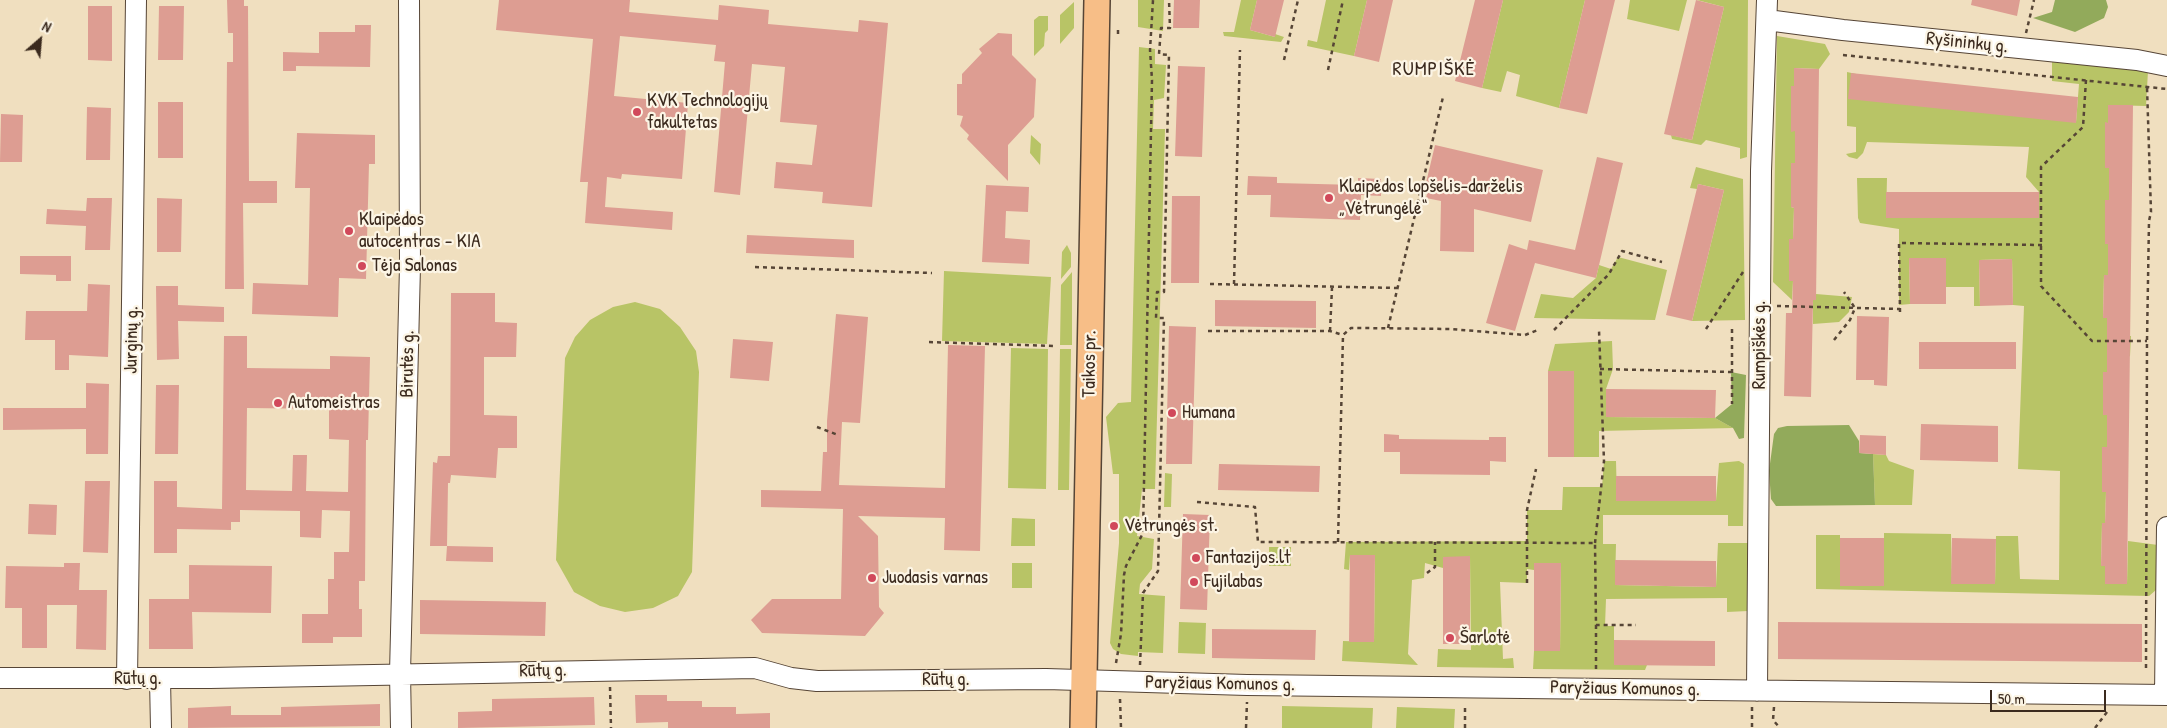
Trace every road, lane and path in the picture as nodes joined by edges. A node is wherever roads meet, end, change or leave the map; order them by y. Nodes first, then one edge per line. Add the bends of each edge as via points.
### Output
1 (136, 0) edge
2 (409, 0) edge
3 (1097, 0) edge
4 (1153, 0) edge
5 (1170, 0) edge
6 (1298, 0) edge
7 (1343, 0) edge
8 (2034, 0) edge
9 (1767, 10) edge
10 (2022, 48) junction
11 (1240, 50) dead end
12 (1843, 55) dead end
13 (1284, 60) dead end
14 (2167, 66) edge
15 (1328, 70) dead end
16 (2086, 80) junction
17 (2147, 87) junction
18 (2167, 89) edge
19 (1443, 97) dead end
20 (1760, 244) junction
21 (2042, 245) junction
22 (1662, 262) dead end
23 (755, 267) dead end
24 (932, 273) dead end
25 (1210, 284) dead end
26 (1234, 284) junction
27 (1332, 287) junction
28 (1398, 288) junction
29 (1844, 292) dead end
30 (1760, 305) junction
31 (1854, 308) junction
32 (1388, 328) junction
33 (1706, 329) dead end
34 (1732, 329) dead end
35 (1208, 330) dead end
36 (1538, 330) dead end
37 (1554, 330) dead end
38 (1599, 330) dead end
39 (1330, 331) junction
40 (1343, 335) junction
41 (1834, 340) dead end
42 (2147, 341) junction
43 (929, 342) dead end
44 (1054, 346) dead end
45 (1600, 369) junction
46 (1731, 372) junction
47 (1732, 404) dead end
48 (817, 427) dead end
49 (838, 435) dead end
50 (1536, 469) dead end
51 (1197, 502) dead end
52 (2167, 527) edge
53 (1527, 541) junction
54 (1338, 542) junction
55 (1434, 542) junction
56 (1595, 543) junction
57 (1427, 573) dead end
58 (1527, 584) dead end
59 (1636, 625) dead end
60 (1596, 626) junction
61 (1121, 665) dead end
62 (1131, 665) dead end
63 (610, 669) junction
64 (2146, 670) dead end
65 (400, 673) junction
66 (0, 678) edge
67 (127, 679) junction
68 (160, 679) junction
69 (1084, 680) junction
70 (1247, 685) junction
71 (1465, 688) junction
72 (1596, 688) junction
73 (1766, 691) junction
74 (2166, 695) edge
75 (2109, 710) dead end
76 (161, 728) edge
77 (401, 728) edge
78 (611, 728) edge
79 (1083, 728) edge
80 (1246, 728) edge
81 (1465, 728) edge
82 (1780, 728) edge
83 (2095, 728) edge

1 - 67 street, Jurginų g.
2 - 65 street, Birutės g. via 410,266
3 - 69 main road, Taikos pr.
4 - 61 path via 1143,533 1124,575 1116,664
5 - 62 path via 1170,28 1161,28 1159,54 1169,55 1164,292 1157,292 1156,312 1156,318 1164,318 1158,572 1143,593 1141,665
6 - 13 path
7 - 15 path
8 - 10 path
9 - 10 street, Ryšininkų g.
9 - 20 street, Rumpiškės g.
10 - 14 street, Ryšininkų g.
11 - 26 path
12 - 16 path
16 - 17 path
16 - 21 path via 2082,127 2041,167
17 - 18 path
17 - 42 path via 2151,212
19 - 28 path
20 - 30 street, Rumpiškės g.
20 - 33 path
21 - 31 path via 1899,243 1900,311
21 - 42 path via 2042,286 2092,341
22 - 37 path via 1622,251 1608,274
23 - 24 path
25 - 26 path
26 - 27 path
27 - 28 path
27 - 39 path
28 - 32 path
29 - 31 path
30 - 31 path
30 - 73 street, Rumpiškės g.
31 - 41 path via 1850,320
32 - 36 path via 1525,334
32 - 40 path via 1351,328
34 - 46 path
35 - 39 path
38 - 45 path
39 - 40 path
40 - 54 path
42 - 64 path
43 - 44 path
45 - 46 path
45 - 56 path via 1604,461
46 - 47 path
48 - 49 path
50 - 53 path via 1527,510
51 - 54 path via 1255,507 1258,542
52 - 74 street
53 - 55 path
53 - 56 path
53 - 58 path
54 - 55 path
55 - 57 path via 1435,567
56 - 60 path
59 - 60 path
60 - 72 path
63 - 65 street, Rūtų g.
63 - 69 street, Rūtų g. via 754,668 817,681
63 - 78 path
65 - 68 street, Rūtų g.
65 - 77 street, Birutės g.
66 - 67 street, Rūtų g.
67 - 68 street, Rūtų g.
68 - 76 street
69 - 70 street, Paryžiaus Komunos g.
69 - 79 main road, Taikos pr.
70 - 71 street, Paryžiaus Komunos g.
70 - 80 path
71 - 72 street, Paryžiaus Komunos g.
71 - 81 path
72 - 73 street, Paryžiaus Komunos g.
73 - 74 street, Paryžiaus Komunos g.
73 - 82 path via 1773,720
75 - 83 path

